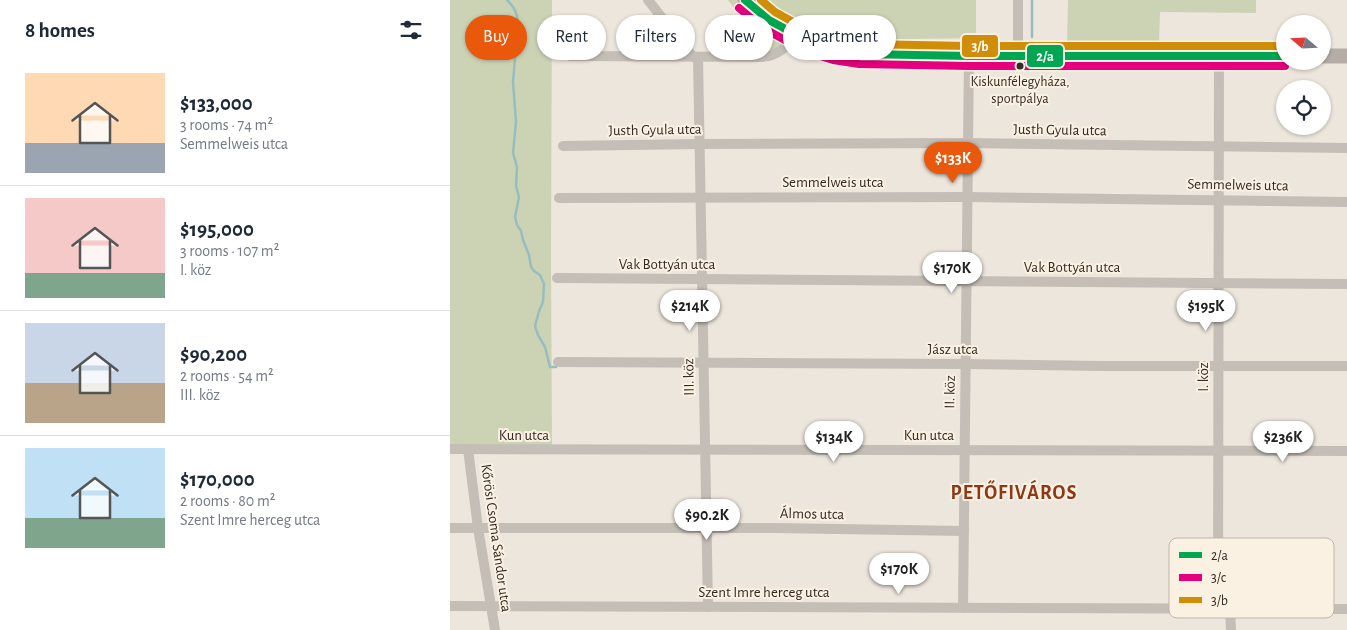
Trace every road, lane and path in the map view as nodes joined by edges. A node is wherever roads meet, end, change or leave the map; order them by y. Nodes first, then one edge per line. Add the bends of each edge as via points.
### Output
1 (648, 0) edge
2 (745, 0) edge
3 (1018, 0) edge
4 (660, 15) edge
5 (783, 28) edge
6 (783, 48) edge
7 (896, 55) edge
8 (969, 56) junction
9 (1018, 56) junction
10 (1219, 56) junction
11 (1276, 56) edge
12 (1331, 56) edge
13 (1347, 56) edge
14 (695, 57) joint
15 (968, 143) junction
16 (700, 144) junction
17 (563, 146) dead end
18 (1219, 147) junction
19 (1347, 148) edge
20 (700, 196) junction
21 (967, 197) junction
22 (559, 198) dead end
23 (1219, 200) junction
24 (1347, 202) edge
25 (557, 278) dead end
26 (702, 279) junction
27 (966, 281) junction
28 (1218, 283) junction
29 (1347, 284) edge
30 (558, 362) dead end
31 (704, 363) junction
32 (966, 364) junction
33 (1218, 366) junction
34 (1347, 366) edge
35 (450, 449) edge
36 (468, 450) junction
37 (705, 450) junction
38 (965, 450) junction
39 (1218, 451) junction
40 (1347, 451) edge
41 (450, 528) edge
42 (478, 528) junction
43 (706, 528) junction
44 (964, 531) junction
45 (1218, 538) edge
46 (450, 606) edge
47 (491, 606) junction
48 (708, 607) junction
49 (963, 608) junction
50 (1169, 609) edge
51 (1334, 609) edge
52 (1347, 609) edge
53 (495, 630) edge

1 - 4 street
2 - 5 main road
3 - 9 street
6 - 14 street via 769,56
7 - 8 main road
8 - 9 main road
8 - 15 street, II. köz
9 - 10 main road
10 - 11 main road
10 - 18 street, I. köz
12 - 13 main road
14 - 16 street, III. köz
15 - 16 street, Justh Gyula utca
15 - 18 street, Justh Gyula utca
15 - 21 street, II. köz
16 - 17 street, Justh Gyula utca
16 - 20 street, III. köz
18 - 19 street, Justh Gyula utca
18 - 23 street, I. köz
20 - 21 street, Semmelweis utca
20 - 22 street, Semmelweis utca
20 - 26 street, III. köz
21 - 23 street, Semmelweis utca
21 - 27 street, II. köz
23 - 24 street, Semmelweis utca
23 - 28 street, I. köz
25 - 26 street, Vak Bottyán utca
26 - 27 street, Vak Bottyán utca
26 - 31 street, III. köz
27 - 28 street, Vak Bottyán utca
27 - 32 street, II. köz
28 - 29 street, Vak Bottyán utca
28 - 33 street, I. köz
30 - 31 street, Jász utca
31 - 32 street, Jász utca
31 - 37 street, III. köz
32 - 33 street, Jász utca
32 - 38 street, II. köz
33 - 34 street, Jász utca
33 - 39 street, I. köz
35 - 36 street, Kun utca
36 - 37 street, Kun utca
36 - 42 street, Kőrösi Csoma Sándor utca
37 - 38 street, Kun utca
37 - 43 street, III. köz
38 - 39 street, Kun utca
38 - 44 street, II. köz
39 - 40 street, Kun utca
39 - 45 street, I. köz
41 - 42 street, Álmos utca
42 - 43 street, Álmos utca
42 - 47 street, Kőrösi Csoma Sándor utca
43 - 44 street, Álmos utca
43 - 48 street, III. köz
44 - 49 street, II. köz
46 - 47 street, Szent Imre herceg utca
47 - 48 street, Szent Imre herceg utca
47 - 53 street, Kőrösi Csoma Sándor utca
48 - 49 street, Szent Imre herceg utca
49 - 50 street, Szent Imre herceg utca
51 - 52 street, Szent Imre herceg utca

